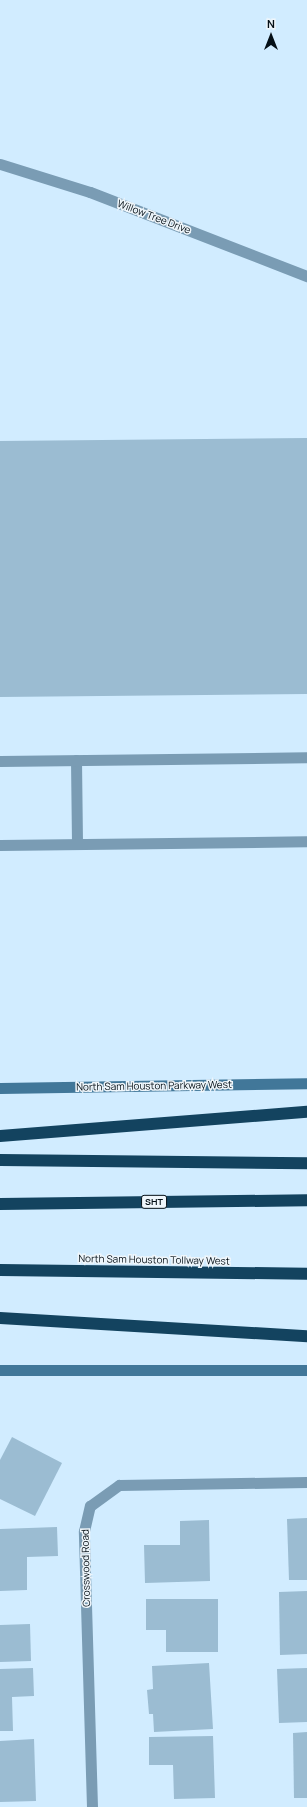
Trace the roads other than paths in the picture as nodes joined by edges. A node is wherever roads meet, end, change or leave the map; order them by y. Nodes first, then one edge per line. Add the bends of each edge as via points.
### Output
1 (0, 164) edge
2 (307, 276) edge
3 (307, 758) edge
4 (76, 760) junction
5 (0, 761) edge
6 (307, 841) edge
7 (76, 844) junction
8 (0, 845) edge
9 (307, 1083) edge
10 (0, 1088) edge
11 (307, 1112) edge
12 (0, 1136) edge
13 (0, 1160) edge
14 (307, 1163) edge
15 (307, 1200) edge
16 (0, 1204) edge
17 (0, 1270) edge
18 (307, 1274) edge
19 (0, 1318) edge
20 (307, 1336) edge
21 (0, 1370) edge
22 (307, 1370) edge
23 (307, 1482) edge
24 (92, 1807) edge

1 - 2 street, Willow Tree Drive via 90,192
3 - 4 street
4 - 5 street
4 - 7 street
6 - 7 street
7 - 8 street
9 - 10 main road, North Sam Houston Parkway West
11 - 12 highway
13 - 14 highway
15 - 16 highway, SHT
17 - 18 highway, North Sam Houston Tollway West
19 - 20 highway
21 - 22 main road
23 - 24 street, Crosswood Road via 119,1485 90,1506 84,1531

